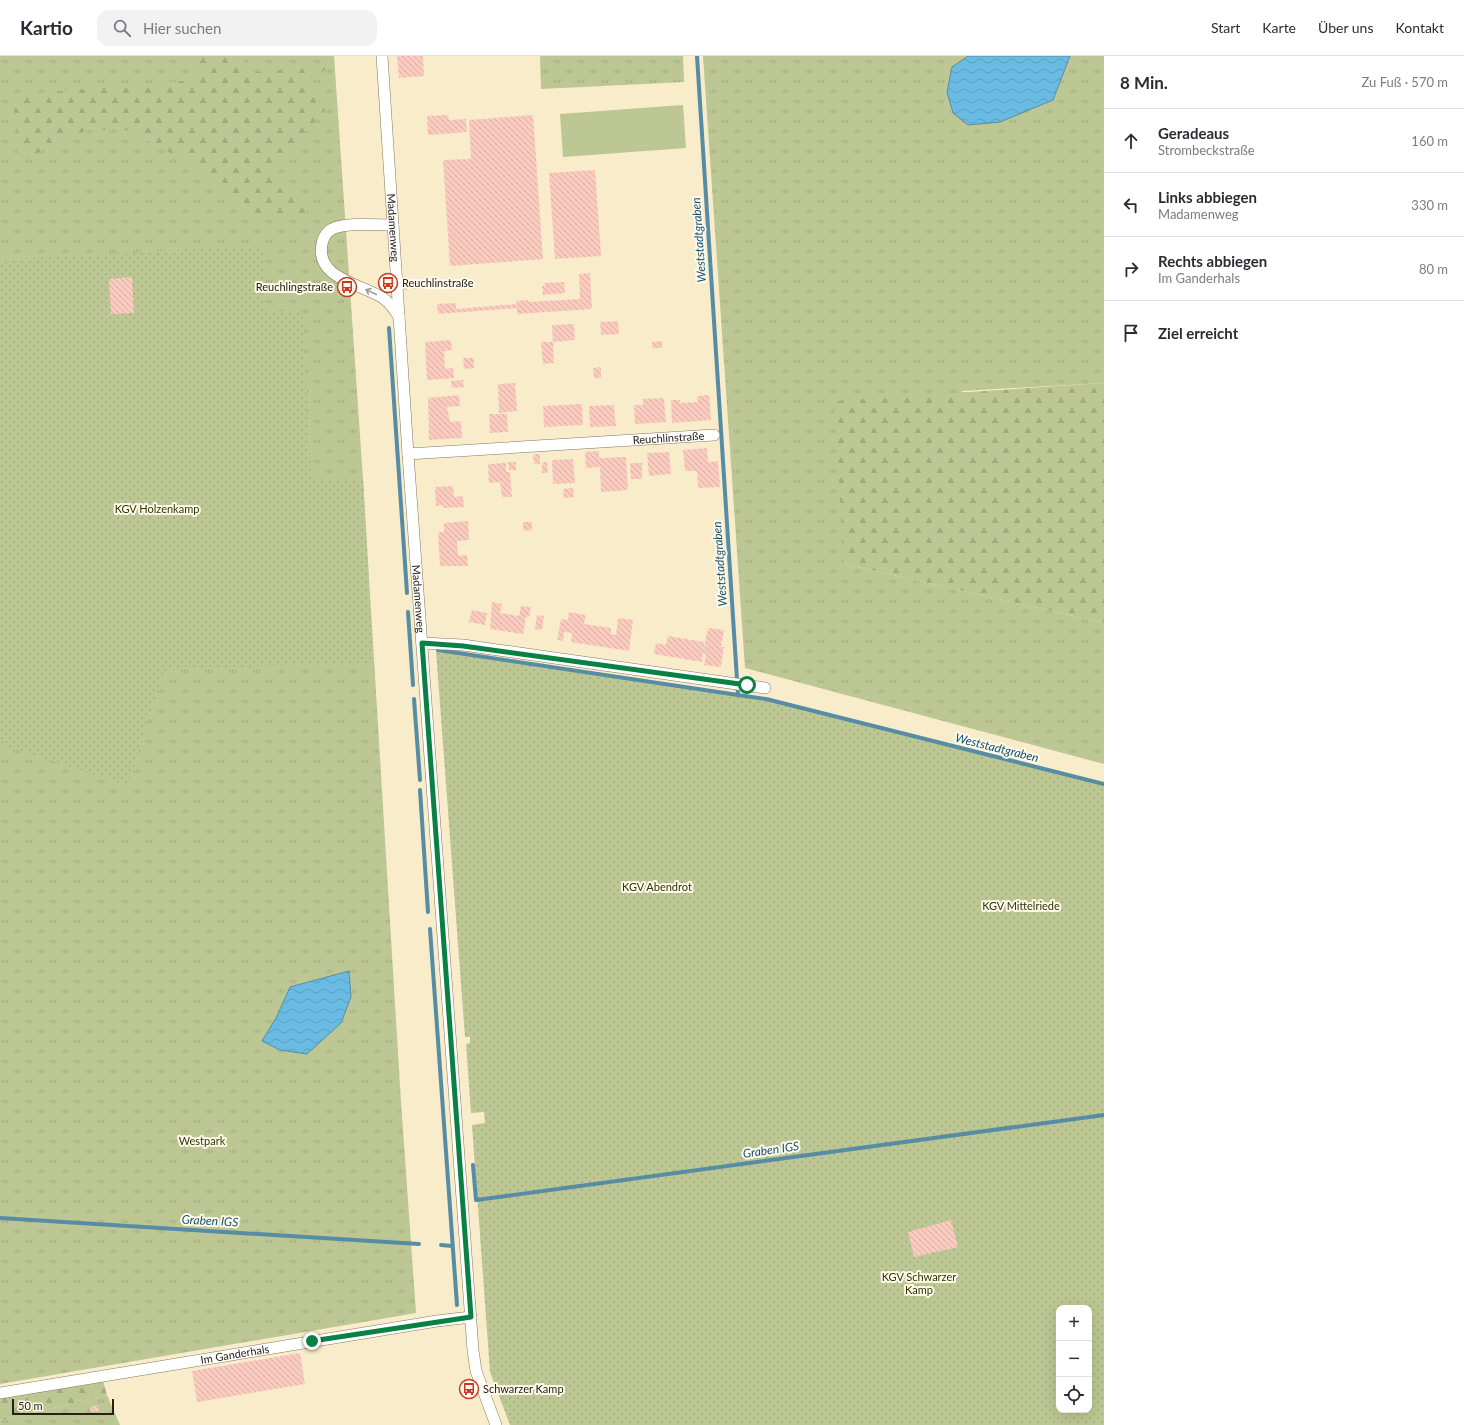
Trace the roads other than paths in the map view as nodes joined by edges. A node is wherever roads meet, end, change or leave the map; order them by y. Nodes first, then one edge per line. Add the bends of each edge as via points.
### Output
1 (382, 56) edge
2 (393, 225) junction
3 (440, 284) dead end
4 (398, 286) junction
5 (400, 317) junction
6 (714, 435) dead end
7 (408, 454) junction
8 (422, 643) junction
9 (765, 688) dead end
10 (471, 1317) junction
11 (0, 1393) edge
12 (496, 1425) edge

1 - 2 street, Madamenweg
2 - 4 street, Madamenweg
5 -> 2 street via 383,298 350,283 328,269 321,249 325,235 332,229
3 - 4 lane
4 - 5 street, Madamenweg
5 - 7 street, Madamenweg
6 - 7 street, Reuchlinstraße
7 - 8 street, Madamenweg
8 - 9 street via 463,646
8 - 10 street, Madamenweg
10 - 11 street, Im Ganderhals
10 - 12 street, Madamenweg via 476,1371

